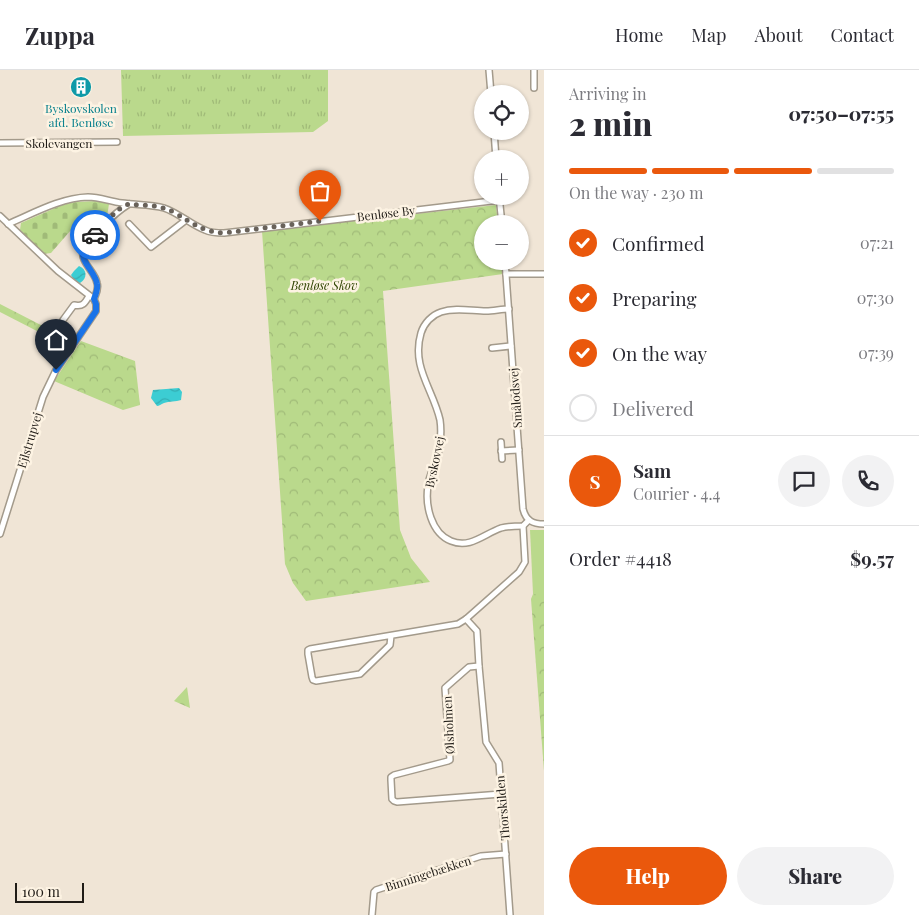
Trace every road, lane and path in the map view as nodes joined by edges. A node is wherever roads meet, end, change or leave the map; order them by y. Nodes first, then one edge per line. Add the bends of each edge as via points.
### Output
1 (490, 70) edge
2 (534, 70) edge
3 (491, 85) edge
4 (534, 88) dead end
5 (117, 142) dead end
6 (0, 143) edge
7 (474, 201) edge
8 (117, 203) junction
9 (129, 204) junction
10 (118, 211) junction
11 (1, 219) edge
12 (186, 220) junction
13 (8, 224) junction
14 (130, 224) dead end
15 (0, 226) edge
16 (506, 270) edge
17 (506, 274) junction
18 (544, 274) edge
19 (92, 298) junction
20 (509, 309) junction
21 (63, 320) dead end
22 (511, 346) junction
23 (492, 348) dead end
24 (501, 442) dead end
25 (519, 450) junction
26 (501, 451) junction
27 (502, 458) dead end
28 (529, 520) junction
29 (544, 524) edge
30 (523, 526) junction
31 (0, 534) edge
32 (466, 619) junction
33 (391, 636) junction
34 (479, 666) junction
35 (501, 794) junction
36 (506, 854) junction
37 (372, 915) edge
38 (510, 915) edge

1 - 3 street
2 - 4 street
5 - 6 street, Skolevangen
7 - 12 street, Benløse By via 224,233 205,230
8 - 9 street, Benløse By
8 - 10 street
8 - 13 street, Benløse By via 89,197 70,199
9 - 10 street
9 - 12 street, Benløse By via 163,208
10 - 19 street via 83,249 84,260 97,283 98,290
11 - 13 street
11 - 15 street
12 - 14 street via 151,247
13 - 19 street
16 - 17 street, Smålodsvej
17 - 18 street
17 - 20 street, Smålodsvej
19 - 21 street via 83,305 74,305
19 - 31 street, Ejlstrupvej via 96,311 56,370 43,397
20 - 22 street, Smålodsvej
20 - 30 street, Byskovvej via 442,312 422,329 419,362 436,407 441,438 427,498 438,531 451,541 467,544 499,529
22 - 23 street
22 - 25 street, Smålodsvej
24 - 26 street, Smålodsvej
25 - 26 street
25 - 28 street, Smålodsvej via 523,509
26 - 27 street, Smålodsvej
28 - 29 street
28 - 30 street
30 - 32 street via 525,562 519,572
32 - 33 street via 458,624
32 - 34 street, Thorskilden via 477,631
33 - 33 street via 310,648 312,677 316,681 360,674 390,645
34 - 35 street, Thorskilden via 486,742 499,763
34 - 35 street, Ølsholmen via 469,668 445,688 450,760 394,775 391,778 392,799 397,802
35 - 36 street, Thorskilden
36 - 37 street, Binningebækken via 481,856 376,890
36 - 38 street, Thorskilden

